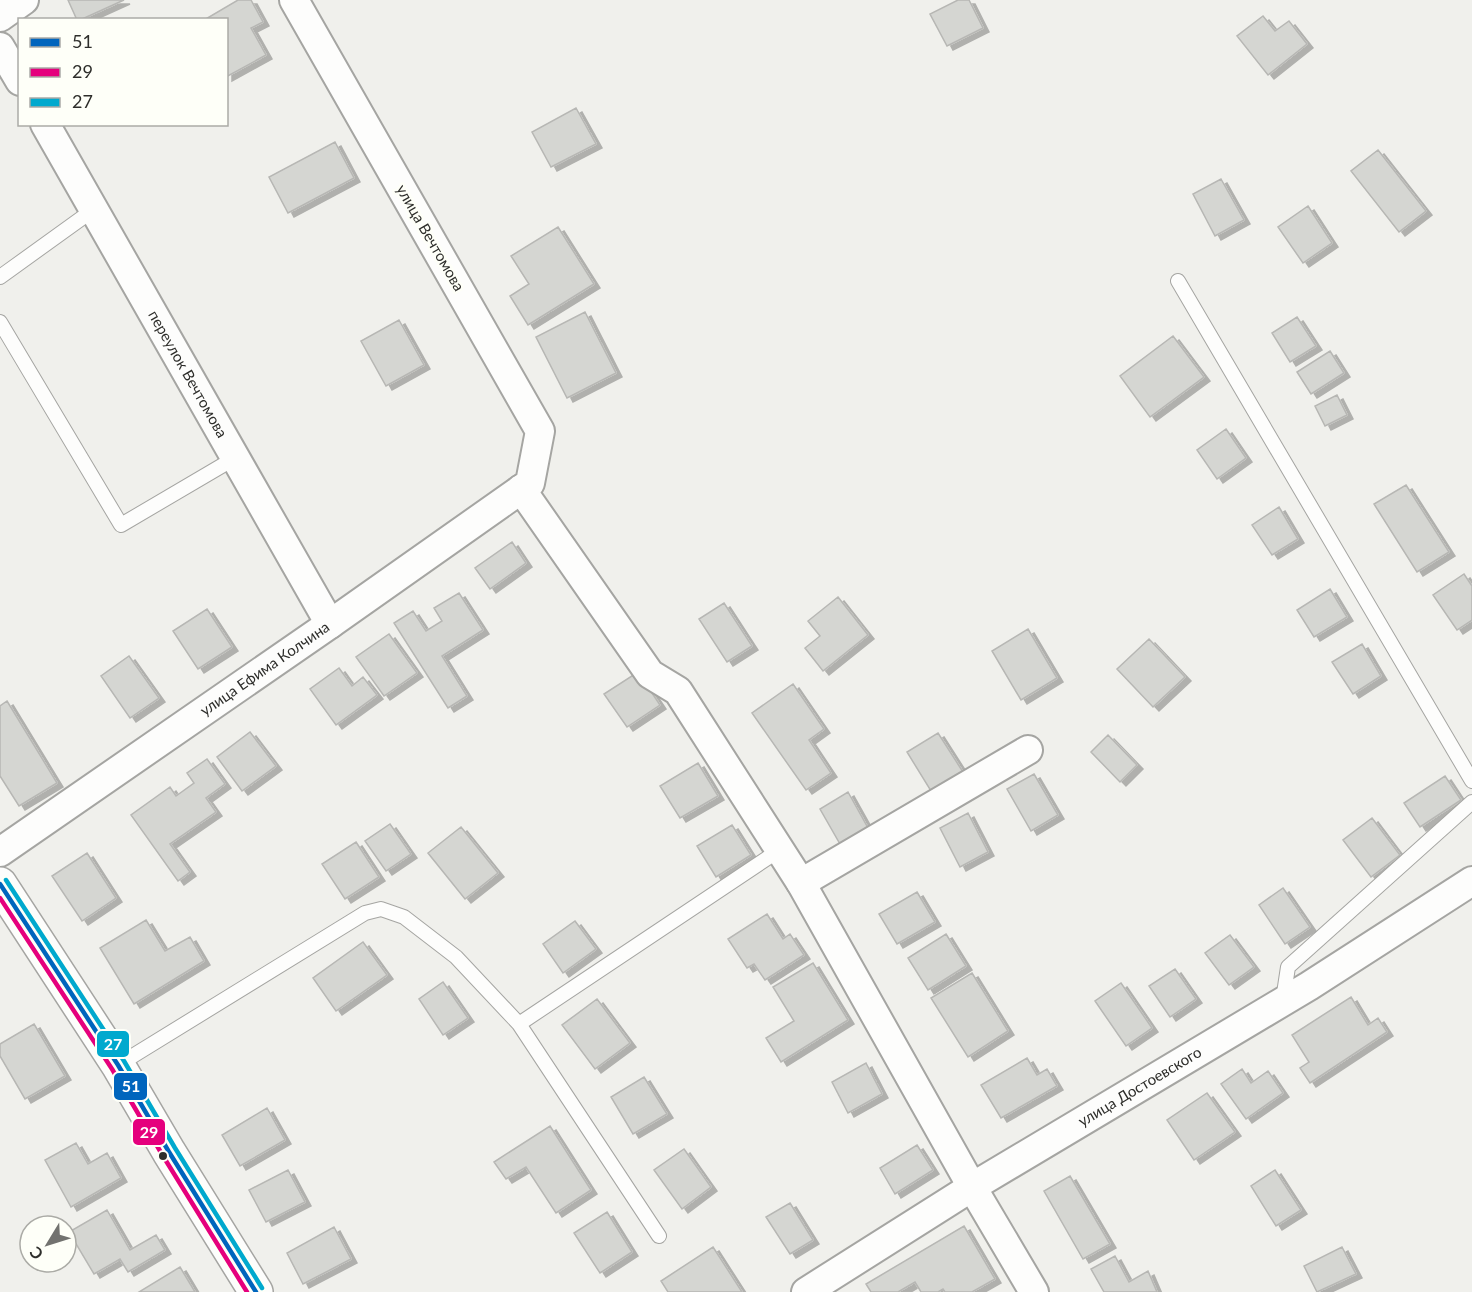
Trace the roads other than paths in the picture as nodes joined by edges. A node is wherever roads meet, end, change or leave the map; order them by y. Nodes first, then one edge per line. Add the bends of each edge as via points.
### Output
1 (24, 0) edge
2 (294, 0) edge
3 (0, 17) edge
4 (0, 46) edge
5 (18, 78) edge
6 (46, 126) edge
7 (93, 210) junction
8 (0, 277) edge
9 (1178, 281) dead end
10 (0, 322) edge
11 (235, 458) junction
12 (526, 486) junction
13 (330, 624) junction
14 (1028, 750) dead end
15 (1472, 781) edge
16 (1472, 802) edge
17 (778, 851) junction
18 (0, 852) edge
19 (1472, 881) edge
20 (801, 883) junction
21 (0, 884) edge
22 (1282, 1002) junction
23 (519, 1024) junction
24 (118, 1065) junction
25 (972, 1187) junction
26 (659, 1236) dead end
27 (256, 1292) edge
28 (806, 1292) edge
29 (1034, 1292) edge

1 - 3 street
2 - 12 street, улица Вечтомова via 540,431
4 - 5 street
6 - 7 street, переулок Вечтомова
7 - 8 lane
7 - 11 street, переулок Вечтомова
9 - 15 lane
10 - 11 lane via 121,525
11 - 13 street, переулок Вечтомова
12 - 13 street, улица Ефима Колчина
12 - 17 street via 650,674 678,691
13 - 18 street, улица Ефима Колчина
14 - 20 street
16 - 22 lane via 1288,967
17 - 20 street
17 - 23 lane
19 - 22 street, улица Достоевского
20 - 25 street
21 - 24 main road
22 - 25 street, улица Достоевского
23 - 24 lane via 456,957 404,917 381,909 365,913
23 - 26 lane
24 - 27 main road
25 - 28 street, улица Достоевского
25 - 29 street

